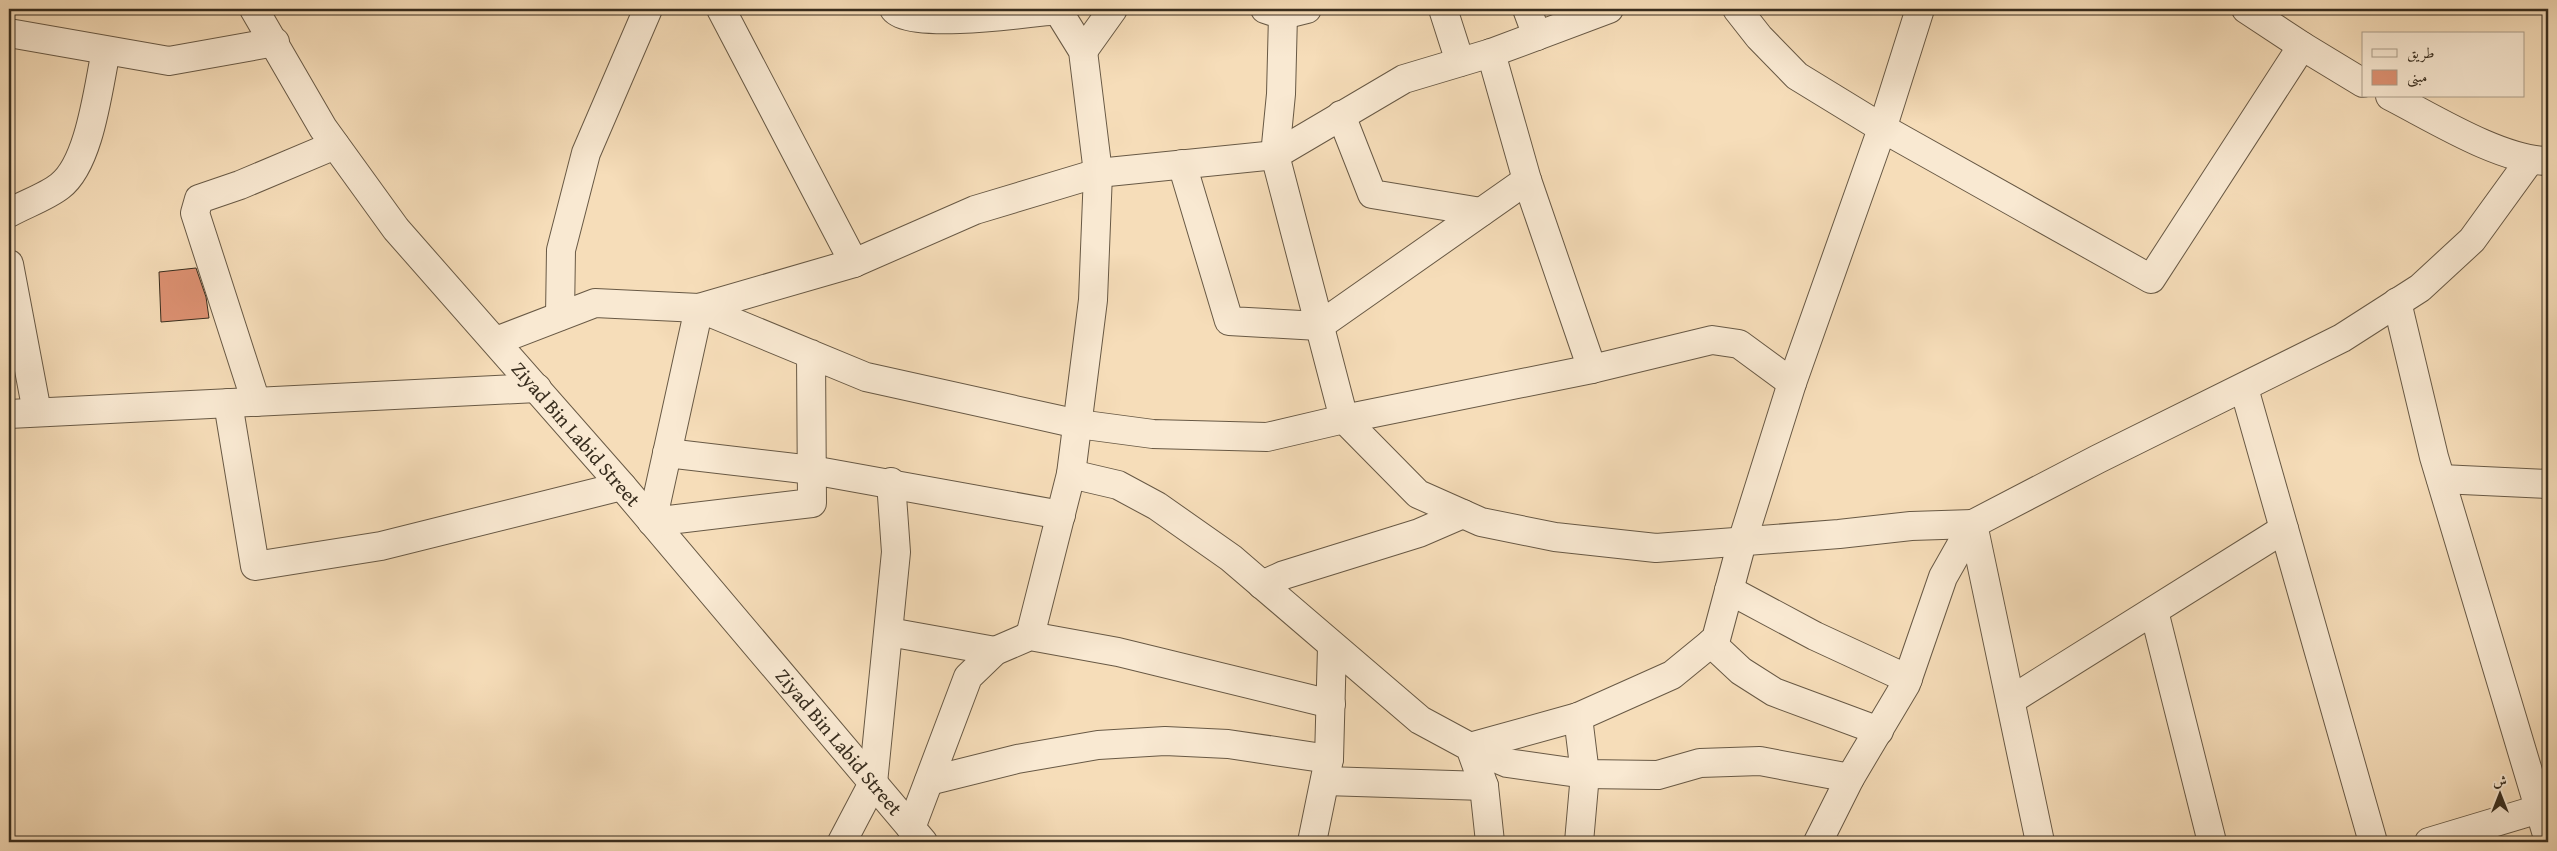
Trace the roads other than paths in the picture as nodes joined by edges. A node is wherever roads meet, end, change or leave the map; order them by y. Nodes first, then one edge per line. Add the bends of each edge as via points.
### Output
1 (254, 9) edge
2 (648, 9) edge
3 (721, 9) edge
4 (894, 9) edge
5 (1057, 9) edge
6 (1114, 9) edge
7 (1443, 9) edge
8 (1527, 9) edge
9 (1610, 9) edge
10 (1737, 9) edge
11 (1920, 9) edge
12 (2246, 9) edge
13 (1285, 11) edge
14 (9, 33) edge
15 (1537, 36) junction
16 (274, 42) junction
17 (2302, 46) junction
18 (106, 50) junction
19 (1083, 50) junction
20 (1492, 53) junction
21 (1460, 62) junction
22 (2362, 82) edge
23 (2394, 98) edge
24 (1341, 115) junction
25 (1882, 128) junction
26 (335, 145) junction
27 (1275, 155) junction
28 (2539, 161) edge
29 (1182, 164) junction
30 (1098, 173) junction
31 (1527, 180) junction
32 (1481, 212) junction
33 (9, 213) edge
34 (854, 263) junction
35 (9, 264) edge
36 (2397, 302) junction
37 (699, 308) junction
38 (560, 316) junction
39 (1319, 326) junction
40 (496, 341) junction
41 (811, 354) junction
42 (1592, 369) junction
43 (1792, 383) junction
44 (537, 388) junction
45 (2244, 388) junction
46 (256, 402) junction
47 (228, 403) junction
48 (37, 412) junction
49 (9, 414) edge
50 (1344, 419) junction
51 (1078, 424) junction
52 (667, 453) junction
53 (812, 470) junction
54 (1071, 474) junction
55 (2441, 480) junction
56 (891, 482) junction
57 (2548, 484) edge
58 (622, 486) junction
59 (1463, 514) junction
60 (1061, 515) junction
61 (652, 522) junction
62 (1974, 524) junction
63 (2284, 529) junction
64 (1742, 542) junction
65 (1262, 585) junction
66 (1729, 590) junction
67 (2154, 610) junction
68 (889, 632) junction
69 (1030, 636) junction
70 (1711, 643) junction
71 (1332, 647) junction
72 (995, 651) junction
73 (1908, 678) junction
74 (2011, 700) junction
75 (1331, 704) junction
76 (1578, 717) junction
77 (1879, 731) junction
78 (1470, 747) junction
79 (1327, 770) junction
80 (1585, 774) junction
81 (1850, 778) junction
82 (929, 782) junction
83 (873, 783) junction
84 (1484, 786) junction
85 (2539, 809) junction
86 (917, 835) edge
87 (2548, 838) edge
88 (842, 842) edge
89 (1312, 842) edge
90 (1490, 842) edge
91 (1579, 842) edge
92 (1818, 842) edge
93 (2040, 842) edge
94 (2212, 842) edge
95 (2373, 842) edge
96 (2429, 842) edge

1 - 16 street, Ziyad Bin Labid Street
2 - 38 street via 586,152 561,250
3 - 34 street
4 - 5 street via 904,16 938,20
5 - 19 street
6 - 19 street
7 - 21 street
8 - 15 street
9 - 15 street
10 - 25 street via 1759,38 1797,76
11 - 25 street
12 - 17 street
13 - 27 street
14 - 18 street
15 - 20 street
16 - 18 street via 169,62
16 - 26 street, Ziyad Bin Labid Street
17 - 22 street
17 - 25 street via 2150,279
18 - 33 street via 84,151 70,177 59,187
19 - 30 street
20 - 21 street
20 - 31 street
21 - 24 street via 1404,79
23 - 28 street via 2487,144
24 - 27 street
24 - 32 street via 1372,194
25 - 43 street
26 - 40 street, Ziyad Bin Labid Street via 396,229
26 - 46 street via 240,185 209,194 199,199 196,205
27 - 29 street
27 - 39 street
28 - 36 street via 2472,240 2420,288
29 - 30 street
29 - 39 street via 1229,321
30 - 34 street via 975,210
30 - 51 street via 1093,300
31 - 32 street
31 - 42 street
32 - 39 street
34 - 37 street
35 - 48 street
36 - 45 street via 2342,338
36 - 55 street
37 - 38 street via 595,303
37 - 41 street
37 - 52 street
38 - 40 street
39 - 50 street
40 - 44 street, Ziyad Bin Labid Street
41 - 51 street via 866,376
41 - 53 street
42 - 43 street via 1712,340 1739,344
42 - 50 street
43 - 64 street
44 - 46 street
44 - 58 street, Ziyad Bin Labid Street
45 - 62 street
45 - 63 street
46 - 47 street
47 - 48 street
47 - 58 street via 255,566 381,546
48 - 49 street
50 - 51 street via 1267,437 1153,434
50 - 59 street via 1418,494
51 - 54 street
52 - 53 street
52 - 61 street
53 - 56 street
53 - 61 street via 812,503
54 - 60 street
54 - 65 street via 1118,485 1157,506 1231,558
55 - 57 street
55 - 85 street
56 - 60 street
56 - 68 street via 896,552
58 - 61 street, Ziyad Bin Labid Street
59 - 64 street via 1481,522 1555,537 1656,548
59 - 65 street
60 - 69 street
61 - 83 street, Ziyad Bin Labid Street
62 - 64 street via 1911,526
62 - 73 street via 1943,576
62 - 74 street
63 - 67 street
63 - 95 street
64 - 66 street
65 - 71 street
66 - 70 street via 1716,639
66 - 73 street via 1815,636
67 - 74 street
67 - 94 street
68 - 72 street
68 - 83 street
69 - 72 street
69 - 75 street via 1118,652
70 - 76 street via 1672,675
70 - 77 street via 1741,671 1774,692
71 - 75 street
71 - 78 street via 1420,720
72 - 82 street via 968,677
73 - 77 street
74 - 93 street
75 - 79 street
76 - 78 street
76 - 80 street
77 - 81 street
78 - 80 street via 1508,763
78 - 84 street
79 - 82 street via 1228,744 1165,741 1098,745 1017,759
79 - 84 street
79 - 89 street
80 - 81 street via 1658,775 1700,763 1760,761
80 - 91 street
81 - 92 street
82 - 86 street
83 - 86 street, Ziyad Bin Labid Street
83 - 88 street
84 - 90 street
85 - 87 street
85 - 96 street

